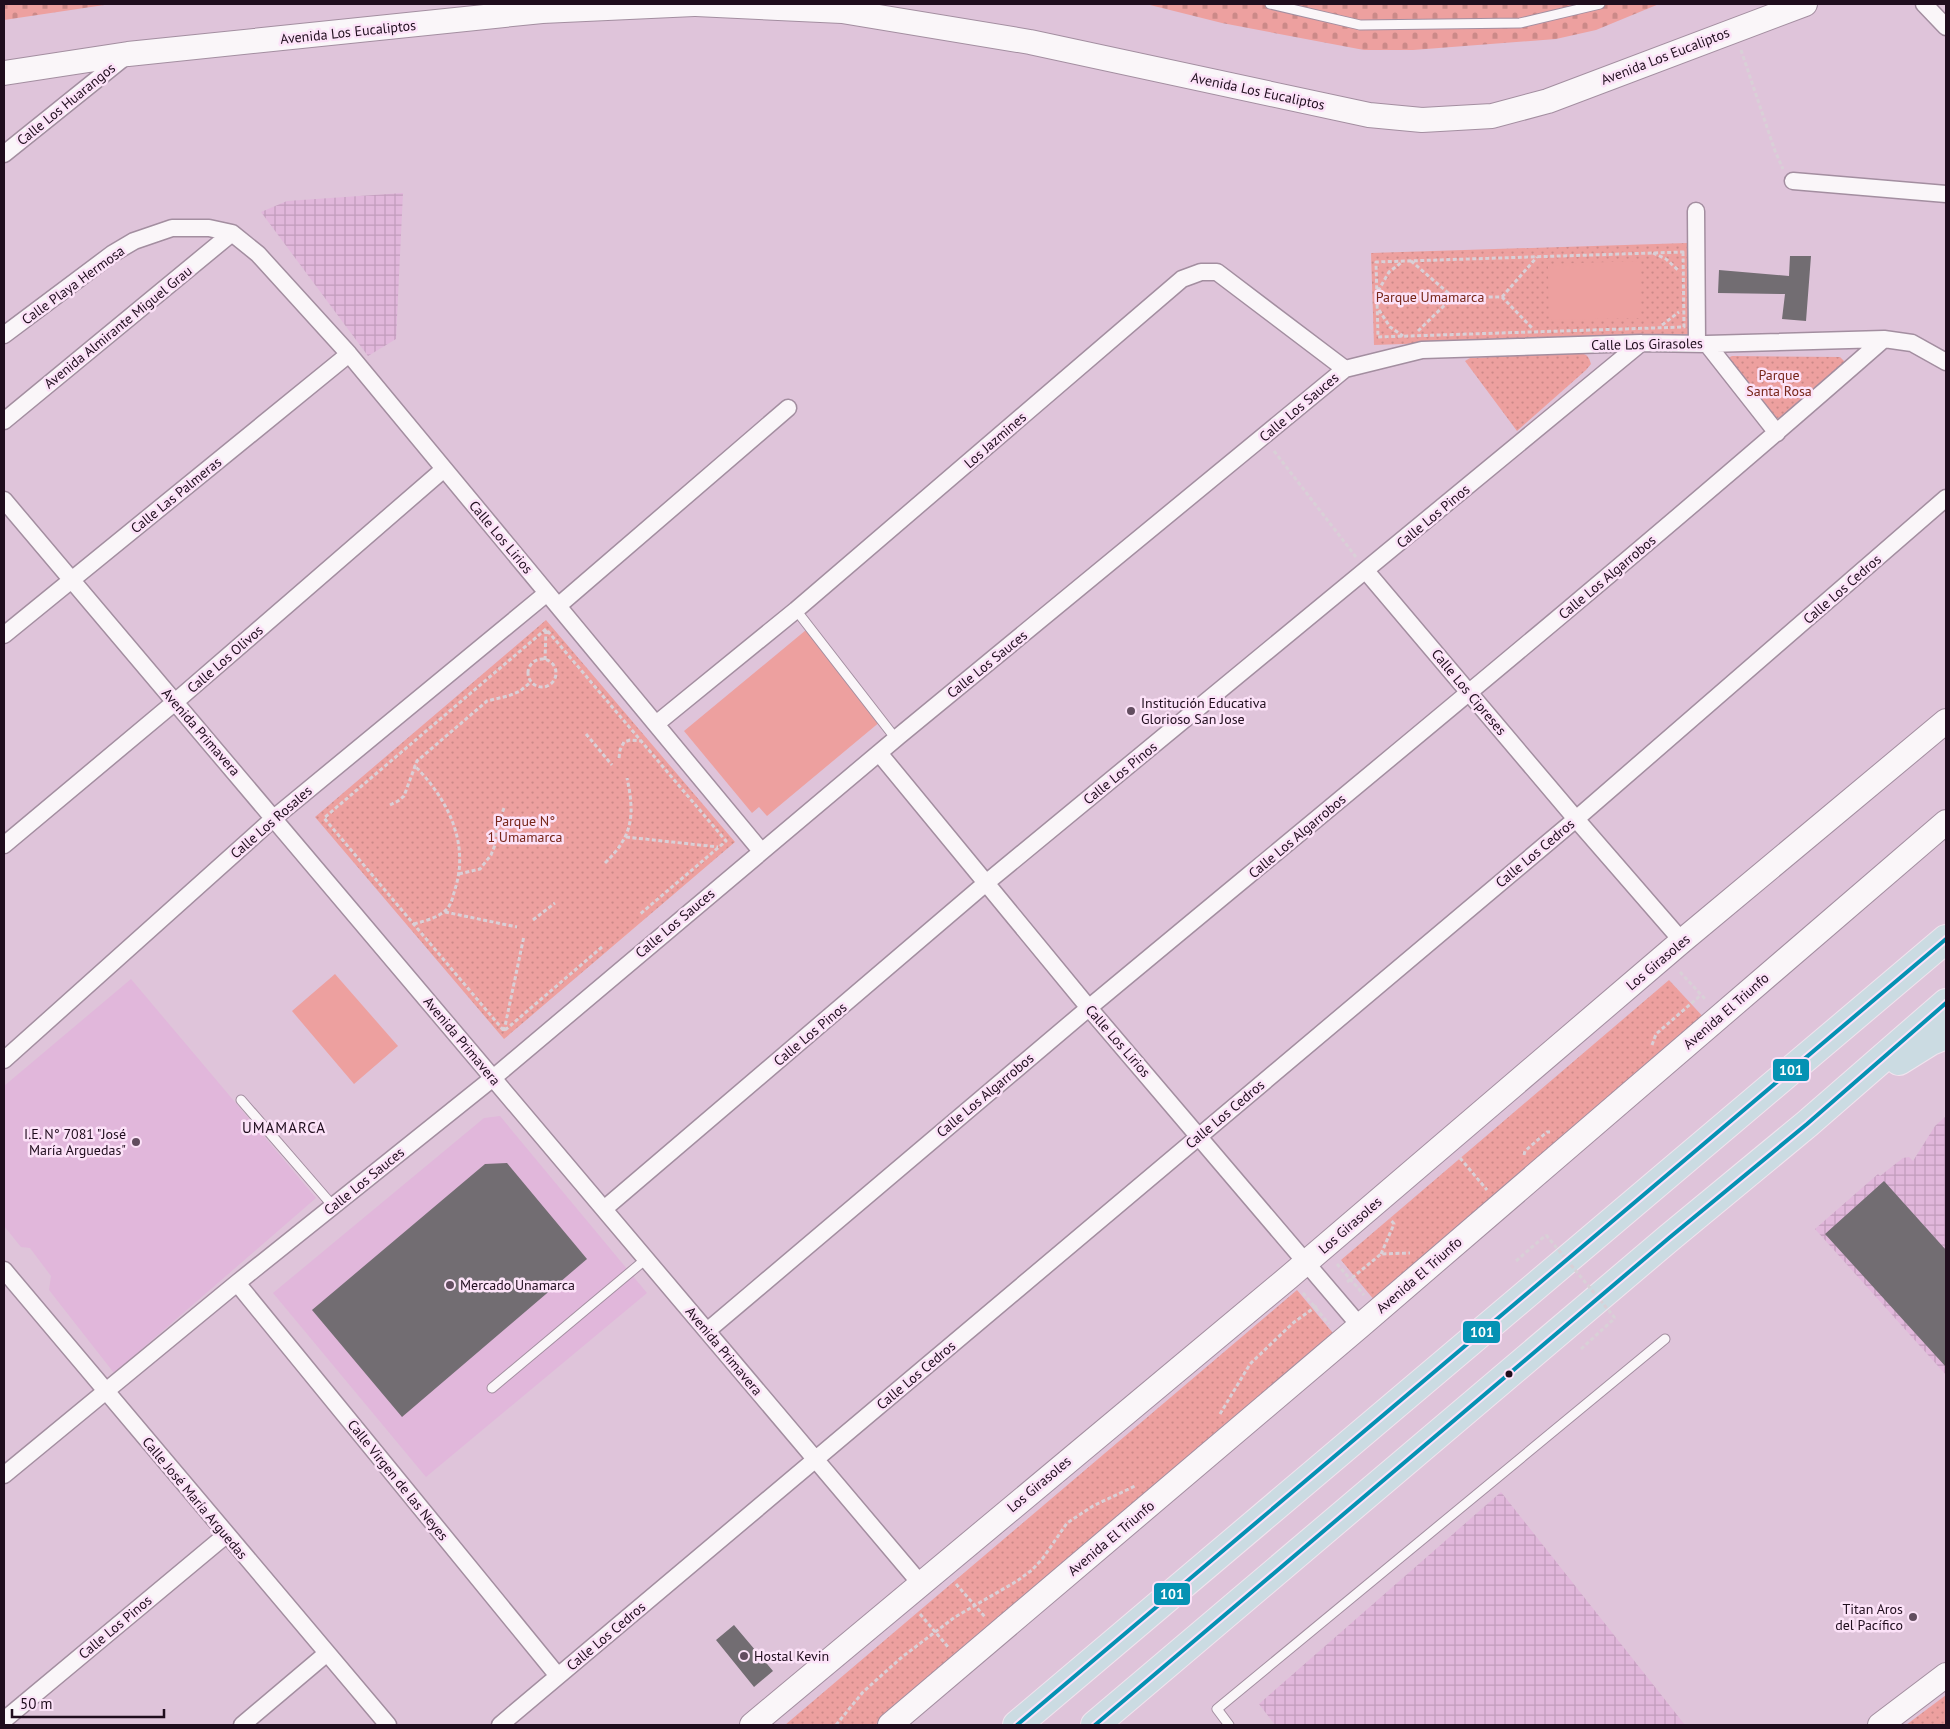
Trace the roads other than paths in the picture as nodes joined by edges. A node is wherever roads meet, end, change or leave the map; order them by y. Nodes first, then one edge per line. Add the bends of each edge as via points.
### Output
1 (695, 4) edge
2 (1270, 4) edge
3 (1600, 4) edge
4 (1805, 4) edge
5 (1924, 4) edge
6 (1566, 8) edge
7 (1946, 27) edge
8 (128, 54) junction
9 (4, 73) edge
10 (4, 154) edge
11 (1793, 181) road end
12 (1946, 194) edge
13 (1696, 211) dead end
14 (232, 233) junction
15 (4, 335) edge
16 (1884, 339) junction
17 (1641, 343) junction
18 (1702, 343) junction
19 (349, 354) junction
20 (1946, 362) edge
21 (1345, 369) junction
22 (788, 408) dead end
23 (4, 421) edge
24 (1777, 433) junction
25 (444, 469) junction
26 (1946, 498) edge
27 (4, 500) edge
28 (1366, 571) junction
29 (72, 580) junction
30 (552, 599) junction
31 (796, 610) junction
32 (4, 635) edge
33 (1470, 693) junction
34 (175, 702) junction
35 (1946, 721) edge
36 (656, 724) junction
37 (896, 739) junction
38 (879, 753) junction
39 (274, 818) junction
40 (1576, 819) junction
41 (1946, 822) edge
42 (4, 845) edge
43 (761, 851) junction
44 (986, 884) junction
45 (1946, 939) edge
46 (1682, 941) junction
47 (1946, 1003) edge
48 (1089, 1008) junction
49 (1946, 1035) edge
50 (4, 1060) edge
51 (493, 1078) junction
52 (241, 1100) dead end
53 (1806, 1124) junction
54 (1199, 1136) junction
55 (333, 1206) junction
56 (604, 1209) junction
57 (646, 1260) junction
58 (1297, 1270) junction
59 (5, 1274) edge
60 (237, 1283) junction
61 (1360, 1326) junction
62 (707, 1331) junction
63 (1665, 1339) dead end
64 (492, 1388) dead end
65 (106, 1392) junction
66 (815, 1459) junction
67 (4, 1475) edge
68 (226, 1535) junction
69 (913, 1590) junction
70 (326, 1654) junction
71 (1946, 1675) edge
72 (558, 1676) junction
73 (4, 1720) edge
74 (242, 1725) edge
75 (388, 1725) edge
76 (500, 1725) edge
77 (752, 1725) edge
78 (890, 1725) edge
79 (1017, 1725) edge
80 (1095, 1725) edge
81 (1229, 1725) edge
82 (1880, 1725) edge

1 - 4 street, Avenida Los Eucaliptos via 852,12 1030,42 1369,115 1422,120 1492,116 1529,106
1 - 8 street, Avenida Los Eucaliptos via 542,11
2 - 6 lane via 1360,25 1520,23
3 - 6 lane
5 - 7 street
8 - 9 street, Avenida Los Eucaliptos
8 - 10 street, Calle Los Huarangos
11 - 12 street
13 - 18 street
14 - 15 street, Calle Playa Hermosa via 208,228 172,228 134,241
14 - 19 street, Calle Los Lirios via 258,254
14 - 23 street, Avenida Almirante Miguel Grau
16 - 18 street, Calle Los Girasoles
16 - 20 street, Calle Los Girasoles via 1912,343
16 - 24 street, Calle Los Algarrobos
17 - 18 street, Calle Los Girasoles
17 - 21 street, Calle Los Girasoles via 1422,350
17 - 28 street, Calle Los Pinos
18 - 24 street
19 - 25 street, Calle Los Lirios
19 - 29 street, Calle Las Palmeras
21 - 31 street, Los Jazmines via 1216,272 1201,272 1182,279
21 - 37 street, Calle Los Sauces
22 - 30 street, Calle Los Rosales
24 - 33 street, Calle Los Algarrobos
25 - 30 street, Calle Los Lirios
25 - 34 street, Calle Los Olivos
26 - 40 street, Calle Los Cedros
27 - 29 street, Avenida Primavera
28 - 33 street, Calle Los Cipreses
28 - 44 street, Calle Los Pinos
29 - 32 street, Calle Las Palmeras
29 - 34 street, Avenida Primavera
30 - 36 street, Calle Los Lirios
30 - 39 street, Calle Los Rosales
31 - 36 street, Los Jazmines
31 - 37 lane
33 - 40 street, Calle Los Cipreses
33 - 48 street, Calle Los Algarrobos
34 - 39 street, Avenida Primavera
34 - 42 street, Calle Los Olivos
35 - 46 street, Los Girasoles
36 - 43 street, Calle Los Lirios
37 - 38 street, Calle Los Sauces
38 - 43 street, Calle Los Sauces
38 - 44 street, Calle Los Lirios
39 - 50 street, Calle Los Rosales
39 - 51 street, Avenida Primavera
40 - 46 street, Calle Los Cipreses
40 - 54 street, Calle Los Cedros
41 - 61 street, Avenida El Triunfo
43 - 51 street, Calle Los Sauces
44 - 48 street, Calle Los Lirios
44 - 56 street, Calle Los Pinos
45 - 79 highway
46 - 58 street, Los Girasoles
47 - 53 highway
48 - 54 street, Calle Los Lirios
48 - 62 street, Calle Los Algarrobos
49 - 53 highway via 1931,1041
51 - 55 street, Calle Los Sauces
51 - 56 street, Avenida Primavera
52 - 55 lane
53 - 80 highway
54 - 58 street, Calle Los Lirios
54 - 66 street, Calle Los Cedros
55 - 60 street, Calle Los Sauces
56 - 57 street, Avenida Primavera
57 - 62 street, Avenida Primavera
57 - 64 lane
58 - 61 street, Calle Los Lirios via 1332,1294
58 - 69 street, Los Girasoles
59 - 65 street, Calle José María Arguedas
60 - 65 street, Calle Los Sauces
60 - 72 street, Calle Virgen de las Neyes
61 - 78 street, Avenida El Triunfo
62 - 66 street, Avenida Primavera
63 - 81 lane via 1217,1709
65 - 67 street, Calle Los Sauces
65 - 68 street, Calle José María Arguedas
66 - 69 street, Avenida Primavera
66 - 72 street, Calle Los Cedros
68 - 70 street, Calle José María Arguedas
68 - 73 street, Calle Los Pinos
69 - 77 street, Los Girasoles
70 - 74 street
70 - 75 street, Calle José María Arguedas
71 - 82 street
72 - 76 street, Calle Los Cedros

